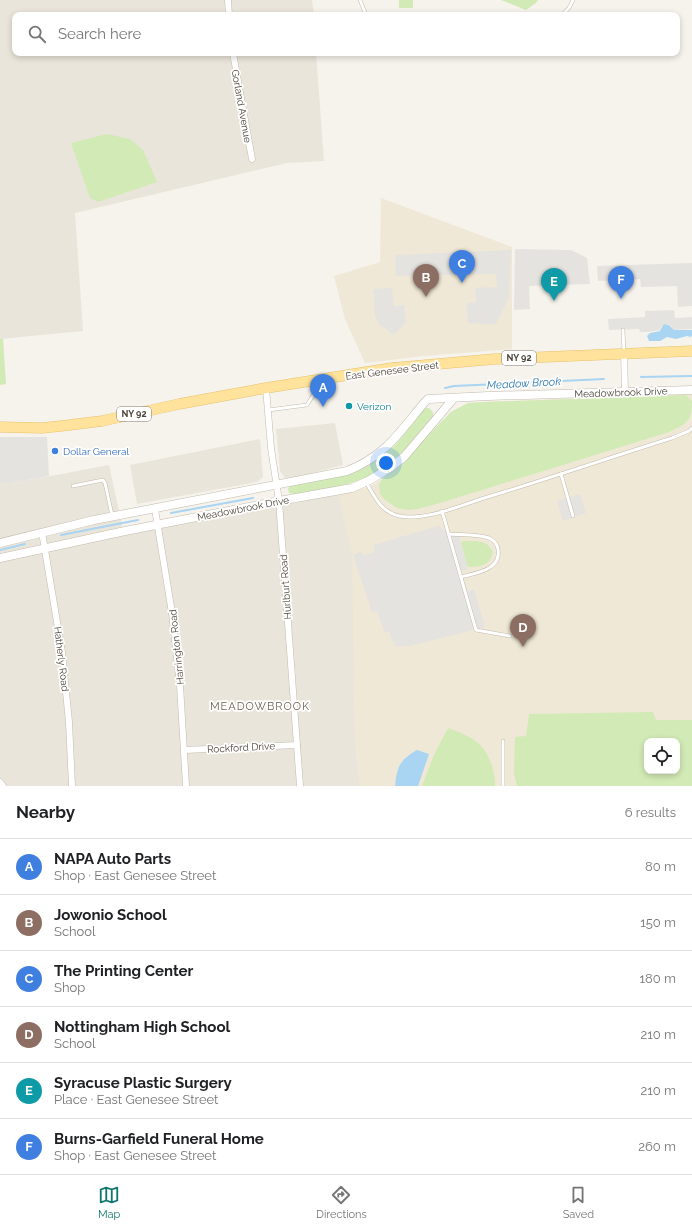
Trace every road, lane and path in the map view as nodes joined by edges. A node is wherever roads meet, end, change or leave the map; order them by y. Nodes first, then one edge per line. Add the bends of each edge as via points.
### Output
1 (228, 0) edge
2 (360, 0) edge
3 (573, 0) edge
4 (229, 12) edge
5 (365, 12) edge
6 (565, 12) edge
7 (234, 56) edge
8 (252, 159) dead end
9 (623, 330) dead end
10 (692, 352) edge
11 (624, 353) junction
12 (312, 381) junction
13 (266, 388) junction
14 (692, 390) edge
15 (625, 392) junction
16 (454, 398) junction
17 (268, 410) junction
18 (0, 427) edge
19 (692, 428) edge
20 (561, 474) junction
21 (366, 482) junction
22 (276, 485) junction
23 (73, 486) dead end
24 (279, 501) junction
25 (155, 509) junction
26 (442, 511) junction
27 (573, 516) dead end
28 (113, 517) junction
29 (157, 525) junction
30 (42, 532) junction
31 (449, 534) junction
32 (0, 543) edge
33 (45, 549) junction
34 (0, 558) edge
35 (461, 577) junction
36 (510, 636) dead end
37 (503, 741) dead end
38 (297, 745) junction
39 (185, 750) junction
40 (0, 782) edge
41 (3, 786) edge
42 (72, 786) edge
43 (186, 786) edge
44 (300, 786) edge
45 (503, 786) edge

1 - 4 street
2 - 5 lane
3 - 6 lane
7 - 8 street, Gorland Avenue
9 - 11 lane
10 - 11 main road, East Genesee Street / NY 92
11 - 12 main road, East Genesee Street / NY 92 via 481,360 392,368
11 - 15 street
12 - 13 main road, East Genesee Street / NY 92
12 - 17 lane via 314,394 307,405
13 - 17 street, Hurlburt Road
13 - 18 main road, East Genesee Street / NY 92 via 102,421 42,428
14 - 15 street, Meadowbrook Drive
15 - 16 street, Meadowbrook Drive
16 - 21 street, Meadowbrook Drive via 404,457
16 - 22 street, Meadowbrook Drive via 428,399 390,444 358,467
17 - 22 street, Hurlburt Road
19 - 20 lane via 672,438
20 - 26 lane
20 - 27 lane
21 - 24 street, Meadowbrook Drive via 345,489
21 - 26 lane via 377,502 397,515 419,517
22 - 24 street, Hurlburt Road
22 - 25 street, Meadowbrook Drive
23 - 28 lane via 103,480
24 - 29 street, Meadowbrook Drive
24 - 38 street, Hurlburt Road
25 - 28 street, Meadowbrook Drive
25 - 29 street, Harrington Road
26 - 31 lane
28 - 30 street, Meadowbrook Drive
29 - 33 street, Meadowbrook Drive
29 - 39 street, Harrington Road via 172,613
30 - 32 street, Meadowbrook Drive
30 - 33 street, Hatherly Road
31 - 35 lane
31 - 35 lane via 490,538 498,547 498,559 492,567
33 - 34 street, Meadowbrook Drive
33 - 42 street, Hatherly Road via 62,652
35 - 36 lane via 476,630
37 - 45 lane
38 - 39 street, Rockford Drive
38 - 44 street, Hurlburt Road
39 - 43 street, Harrington Road
40 - 41 street

